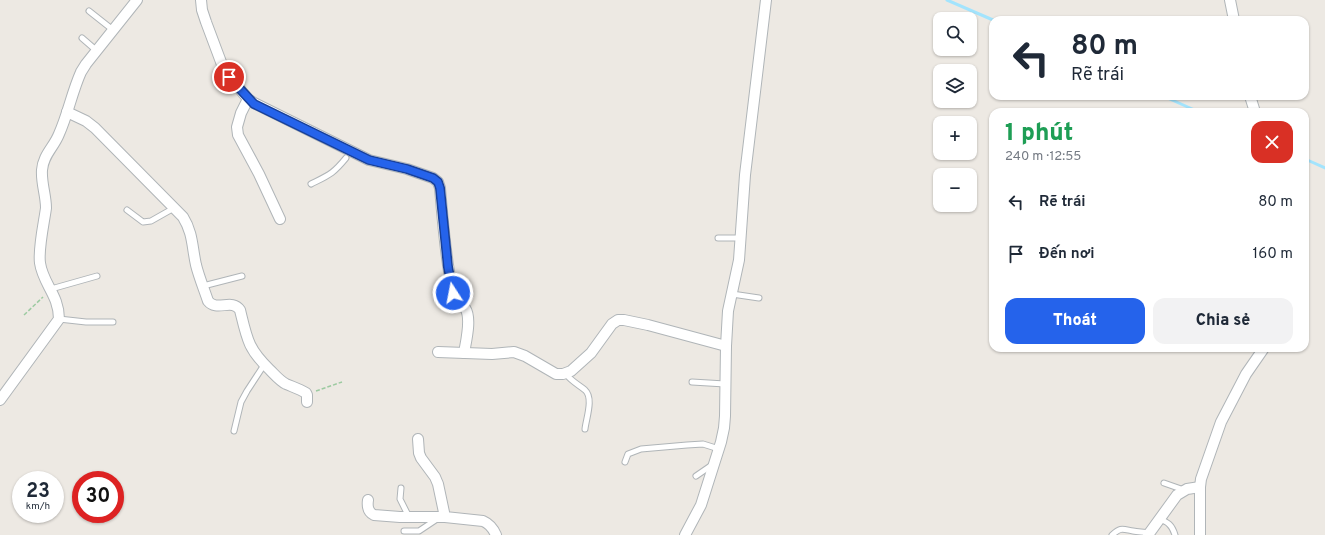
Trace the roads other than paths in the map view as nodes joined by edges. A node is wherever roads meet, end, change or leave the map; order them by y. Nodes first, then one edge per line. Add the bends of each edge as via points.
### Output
1 (137, 0) edge
2 (201, 0) edge
3 (766, 0) edge
4 (1230, 0) edge
5 (89, 11) dead end
6 (1233, 16) edge
7 (113, 30) junction
8 (82, 38) dead end
9 (97, 51) junction
10 (248, 99) junction
11 (67, 112) junction
12 (348, 154) junction
13 (311, 184) dead end
14 (174, 208) junction
15 (127, 210) dead end
16 (280, 219) dead end
17 (718, 238) dead end
18 (740, 238) junction
19 (97, 276) dead end
20 (242, 276) dead end
21 (203, 286) junction
22 (51, 288) junction
23 (732, 294) junction
24 (759, 298) dead end
25 (59, 318) junction
26 (113, 322) dead end
27 (726, 346) junction
28 (438, 352) dead end
29 (1261, 352) edge
30 (464, 353) junction
31 (264, 365) junction
32 (566, 374) junction
33 (692, 382) dead end
34 (725, 384) junction
35 (307, 398) road end
36 (0, 400) edge
37 (585, 430) dead end
38 (234, 431) dead end
39 (418, 439) dead end
40 (719, 449) junction
41 (625, 462) dead end
42 (714, 463) junction
43 (696, 476) dead end
44 (1164, 484) dead end
45 (401, 488) dead end
46 (1191, 488) junction
47 (368, 500) dead end
48 (409, 518) junction
49 (442, 518) junction
50 (1159, 519) junction
51 (404, 531) dead end
52 (1148, 534) edge
53 (496, 535) edge
54 (685, 535) edge
55 (1112, 535) edge
56 (1175, 535) edge
57 (1200, 535) edge

1 - 7 street
2 - 10 street via 202,10 224,70
3 - 18 street
4 - 6 street
5 - 7 lane
7 - 9 street
8 - 9 lane
9 - 11 street via 81,72
10 - 12 street
10 - 16 street via 237,127 238,135
11 - 14 street via 95,128
11 - 22 street via 58,138 46,155 42,170 46,208 40,263
12 - 13 lane via 336,171
12 - 30 street via 407,169 438,182 453,293 468,313
14 - 15 lane via 151,221 143,222
14 - 21 street via 183,217 192,235
17 - 18 lane
18 - 23 street
19 - 22 lane
20 - 21 lane
21 - 31 street via 211,304 237,306 248,342
22 - 25 street via 58,304
23 - 24 lane
23 - 27 street via 728,311
25 - 26 lane
25 - 36 street
27 - 32 street via 631,321 618,320 612,324 591,353
27 - 34 street
28 - 30 street
29 - 46 street via 1246,374 1221,422
30 - 32 street via 514,352 556,374
31 - 35 street via 286,384 304,392
31 - 38 lane via 241,402
32 - 37 lane via 587,392 589,397
33 - 34 lane
34 - 40 street via 725,416
39 - 49 street via 419,453 438,484
40 - 41 lane via 702,444 641,449 628,454
40 - 42 street
42 - 43 lane
42 - 54 street via 701,505
44 - 46 lane
45 - 48 lane via 400,499
46 - 50 street via 1177,495
46 - 57 street
47 - 48 street via 368,510 374,515
48 - 49 street
49 - 51 lane via 422,530
49 - 53 street via 483,521 492,527
50 - 52 street
50 - 56 lane via 1172,527
52 - 55 lane via 1124,529

